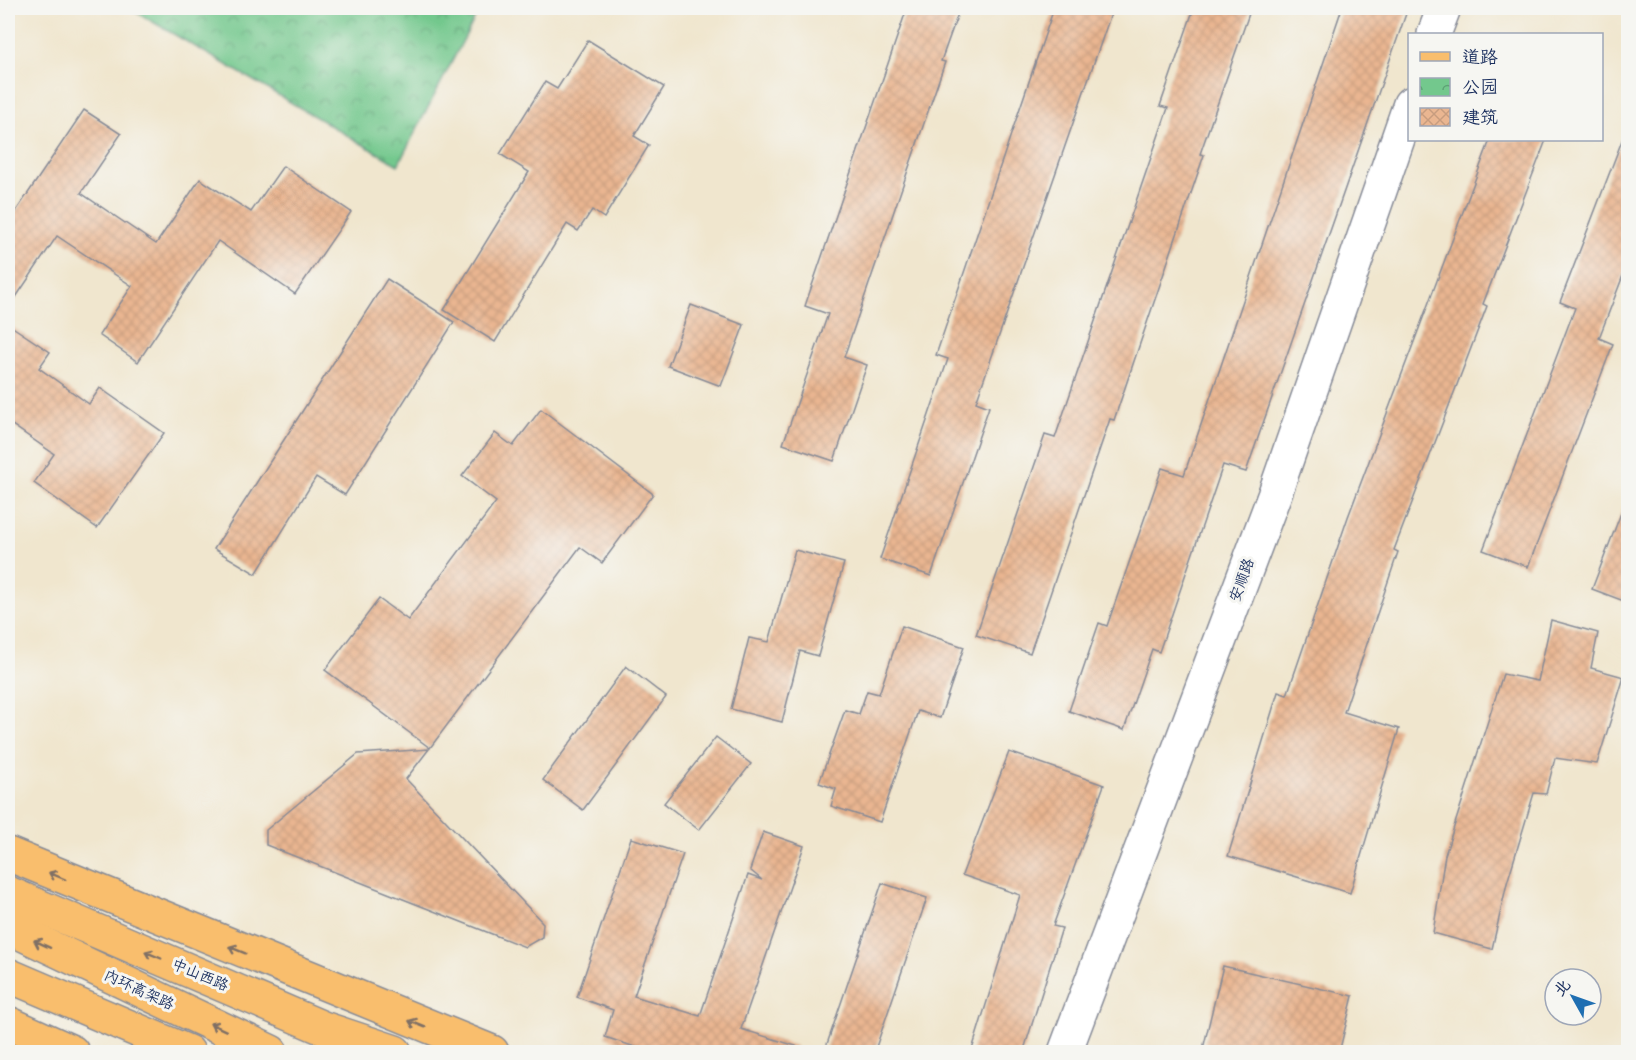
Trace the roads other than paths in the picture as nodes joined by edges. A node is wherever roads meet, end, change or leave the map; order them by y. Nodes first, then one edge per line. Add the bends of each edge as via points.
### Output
1 (1444, 8) edge
2 (1434, 33) edge
3 (1408, 110) edge
4 (8, 854) edge
5 (8, 894) edge
6 (8, 927) edge
7 (8, 974) edge
8 (8, 1023) edge
9 (72, 1053) edge
10 (189, 1053) edge
11 (271, 1053) edge
12 (395, 1053) edge
13 (492, 1053) edge
14 (1065, 1053) edge

1 - 2 street
3 - 14 street, 安顺路 via 1274,496
13 -> 4 main road
12 -> 5 main road, 中山西路 via 323,1028
11 -> 6 main road, 内环高架路
7 - 10 main road
8 - 9 main road

